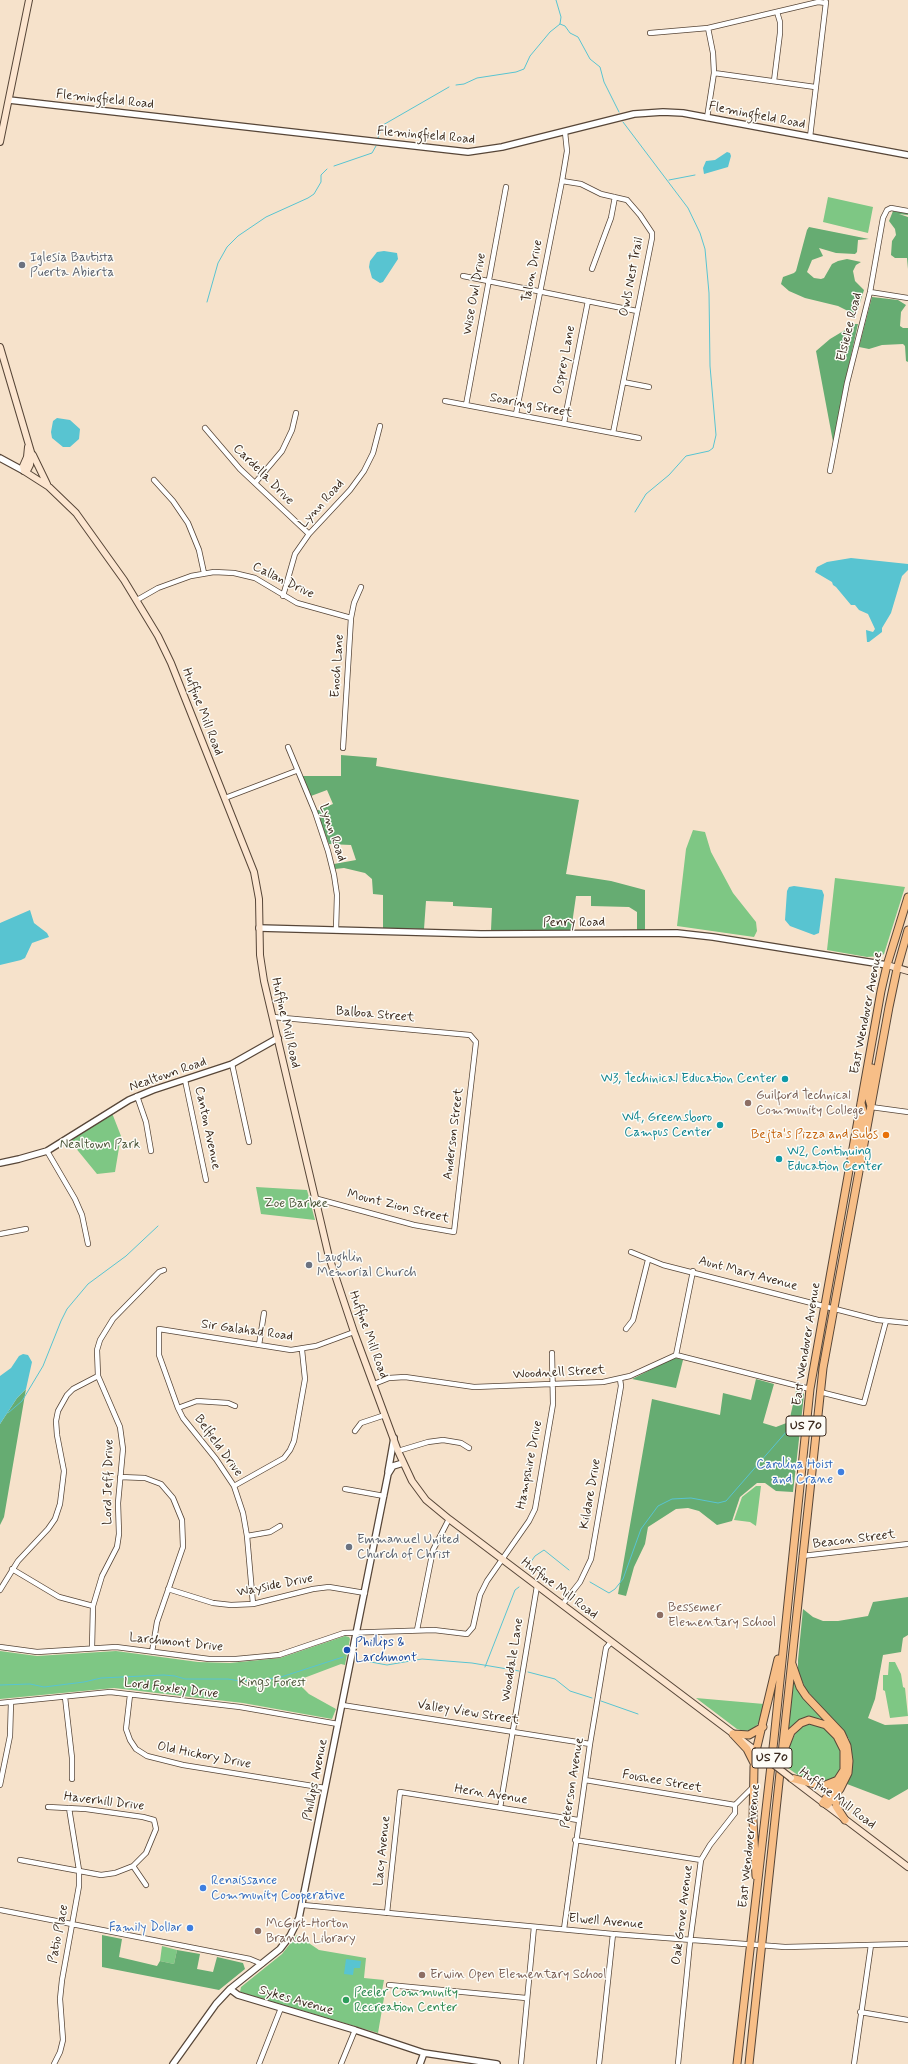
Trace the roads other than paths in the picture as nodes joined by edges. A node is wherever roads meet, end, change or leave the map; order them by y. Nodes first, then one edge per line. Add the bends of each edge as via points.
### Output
1 (30, 0) edge
2 (826, 1) edge
3 (776, 12) junction
4 (708, 28) junction
5 (650, 33) dead end
6 (714, 73) junction
7 (774, 81) junction
8 (815, 87) junction
9 (9, 100) junction
10 (707, 118) junction
11 (566, 132) junction
12 (810, 137) junction
13 (0, 142) edge
14 (908, 155) edge
15 (562, 181) junction
16 (506, 187) dead end
17 (615, 197) junction
18 (908, 211) edge
19 (592, 269) dead end
20 (463, 276) dead end
21 (489, 282) junction
22 (540, 292) junction
23 (870, 292) junction
24 (908, 298) edge
25 (588, 301) junction
26 (637, 311) junction
27 (0, 347) edge
28 (623, 382) junction
29 (649, 387) dead end
30 (445, 401) dead end
31 (466, 405) junction
32 (296, 413) dead end
33 (516, 414) junction
34 (564, 423) junction
35 (380, 426) dead end
36 (205, 428) dead end
37 (614, 433) junction
38 (639, 438) dead end
39 (28, 443) junction
40 (32, 452) junction
41 (0, 458) edge
42 (830, 470) dead end
43 (24, 471) junction
44 (154, 480) dead end
45 (255, 483) junction
46 (49, 487) junction
47 (309, 534) junction
48 (204, 573) junction
49 (361, 587) dead end
50 (283, 596) junction
51 (137, 600) junction
52 (351, 618) junction
53 (288, 747) dead end
54 (343, 748) dead end
55 (296, 771) junction
56 (225, 798) junction
57 (908, 897) edge
58 (260, 928) junction
59 (336, 930) junction
60 (908, 930) edge
61 (887, 965) junction
62 (897, 967) junction
63 (908, 967) edge
64 (908, 971) edge
65 (273, 1017) junction
66 (278, 1038) junction
67 (473, 1038) joint
68 (872, 1048) junction
69 (232, 1064) junction
70 (185, 1080) junction
71 (137, 1096) junction
72 (861, 1102) junction
73 (871, 1107) junction
74 (908, 1112) edge
75 (248, 1142) dead end
76 (47, 1151) junction
77 (151, 1151) dead end
78 (0, 1163) edge
79 (206, 1180) dead end
80 (857, 1184) junction
81 (314, 1198) junction
82 (26, 1230) dead end
83 (454, 1232) joint
84 (0, 1234) edge
85 (88, 1244) dead end
86 (631, 1252) dead end
87 (648, 1260) junction
88 (164, 1270) dead end
89 (693, 1271) junction
90 (824, 1306) junction
91 (834, 1308) junction
92 (264, 1313) dead end
93 (886, 1322) junction
94 (908, 1323) edge
95 (159, 1329) joint
96 (626, 1329) dead end
97 (354, 1332) junction
98 (258, 1345) junction
99 (302, 1350) junction
100 (552, 1353) dead end
101 (676, 1355) junction
102 (98, 1376) junction
103 (620, 1379) junction
104 (374, 1384) junction
105 (553, 1384) junction
106 (810, 1388) junction
107 (820, 1392) junction
108 (235, 1406) dead end
109 (178, 1408) junction
110 (385, 1415) junction
111 (355, 1431) dead end
112 (394, 1438) junction
113 (469, 1448) dead end
114 (398, 1451) junction
115 (403, 1463) junction
116 (388, 1474) junction
117 (120, 1477) junction
118 (234, 1486) junction
119 (345, 1489) dead end
120 (384, 1496) junction
121 (449, 1519) junction
122 (280, 1526) dead end
123 (247, 1536) junction
124 (908, 1544) edge
125 (802, 1556) junction
126 (502, 1560) junction
127 (12, 1569) junction
128 (537, 1586) junction
129 (168, 1589) junction
130 (0, 1590) edge
131 (365, 1593) junction
132 (253, 1604) junction
133 (562, 1605) junction
134 (93, 1606) junction
135 (786, 1625) junction
136 (416, 1630) junction
137 (357, 1632) junction
138 (467, 1634) joint
139 (611, 1642) junction
140 (0, 1647) edge
141 (92, 1648) junction
142 (152, 1652) junction
143 (791, 1660) junction
144 (130, 1695) junction
145 (65, 1697) junction
146 (11, 1702) junction
147 (0, 1703) edge
148 (342, 1705) junction
149 (338, 1724) junction
150 (763, 1727) junction
151 (513, 1731) junction
152 (733, 1734) junction
153 (590, 1744) junction
154 (756, 1751) junction
155 (780, 1760) junction
156 (755, 1765) junction
157 (791, 1778) junction
158 (72, 1779) dead end
159 (585, 1780) junction
160 (839, 1780) junction
161 (0, 1785) edge
162 (753, 1786) junction
163 (325, 1788) junction
164 (400, 1792) joint
165 (836, 1794) junction
166 (825, 1804) junction
167 (735, 1805) junction
168 (48, 1807) dead end
169 (69, 1808) junction
170 (500, 1808) junction
171 (578, 1820) junction
172 (845, 1820) junction
173 (575, 1840) junction
174 (20, 1860) dead end
175 (701, 1860) junction
176 (133, 1866) junction
177 (908, 1867) edge
178 (79, 1870) junction
179 (146, 1885) dead end
180 (303, 1905) junction
181 (756, 1906) junction
182 (0, 1910) edge
183 (387, 1913) junction
184 (72, 1924) junction
185 (534, 1927) junction
186 (564, 1929) junction
187 (613, 1934) junction
188 (692, 1939) junction
189 (751, 1944) junction
190 (908, 1944) edge
191 (762, 1945) junction
192 (871, 1945) junction
193 (262, 1964) junction
194 (389, 1985) dead end
195 (230, 1989) junction
196 (526, 1998) junction
197 (281, 2008) junction
198 (860, 2012) junction
199 (908, 2020) edge
200 (355, 2030) junction
201 (424, 2053) junction
202 (54, 2064) edge
203 (173, 2064) edge
204 (259, 2064) edge
205 (341, 2064) edge
206 (420, 2064) edge
207 (497, 2064) edge
208 (521, 2064) edge
209 (600, 2064) edge
210 (678, 2064) edge
211 (737, 2064) edge
212 (749, 2064) edge
213 (854, 2064) edge

1 - 9 main road
2 - 3 street
2 - 8 street
3 - 4 street
3 - 7 street via 780,22 780,33
4 - 5 street
4 - 6 street
6 - 7 street
6 - 10 street
7 - 8 street
8 - 12 street
9 - 11 street, Flemingfield Road via 458,151 492,150
9 - 13 main road
10 - 11 street, Flemingfield Road via 672,112 644,112
10 - 12 street, Flemingfield Road
11 - 15 street, Talon Drive via 567,151
12 - 14 street, Flemingfield Road
15 - 17 street, Owls Nest Trail via 581,184 601,194
15 - 22 street, Talon Drive
16 - 21 street, Wise Owl Drive
17 - 19 street via 611,218
17 - 26 street, Owls Nest Trail via 632,204 652,233
18 - 23 street, Elsielee Road via 891,208 885,212
20 - 21 street
21 - 22 street
21 - 31 street, Wise Owl Drive
22 - 25 street
22 - 33 street, Talon Drive
23 - 24 street
23 - 42 street, Elsielee Road via 847,383
25 - 26 street
25 - 34 street, Osprey Lane
26 - 28 street, Owls Nest Trail
27 - 39 main road
28 - 29 street
28 - 37 street, Owls Nest Trail
30 - 31 street, Soaring Street
31 - 33 street, Soaring Street
32 - 45 street via 292,430 282,451
33 - 34 street, Soaring Street
34 - 37 street, Soaring Street
35 - 47 street, Lynn Road via 373,453 364,471
36 - 45 street, Cardella Drive
37 - 38 street, Soaring Street
39 - 40 main road
39 - 43 main road
40 - 43 main road via 30,465
40 - 46 main road
41 - 43 street
43 - 46 main road, Huffine Mill Road
44 - 48 street via 188,523 199,550
45 - 47 street, Cardella Drive
46 - 51 main road, Huffine Mill Road via 89,530
47 - 50 street, Lynn Road via 294,558
48 - 50 street, Callan Drive via 230,572 249,576
48 - 51 street, Callan Drive via 172,582
49 - 52 street, Enoch Lane
50 - 52 street, Callan Drive via 306,606
51 - 56 main road, Huffine Mill Road via 170,660
52 - 54 street, Enoch Lane
53 - 55 street, Lynn Road
55 - 56 street
55 - 59 street, Lynn Road via 315,812 334,875
56 - 58 main road, Huffine Mill Road via 254,872 259,899
57 - 61 highway, East Wendover Avenue / US 70
58 - 59 street, Penry Road
58 - 65 main road, Huffine Mill Road via 262,974
59 - 61 street, Penry Road via 482,934 687,934
60 - 62 highway, East Wendover Avenue / US 70
61 - 62 main road
61 - 68 highway, East Wendover Avenue / US 70
62 - 63 main road
62 - 64 main road
62 - 73 highway, East Wendover Avenue / US 70
65 - 66 main road, Huffine Mill Road
65 - 67 street, Balboa Street via 470,1035
66 - 69 street, Nealtown Road
66 - 81 main road, Huffine Mill Road
67 - 83 street, Anderson Street via 476,1042 475,1053
68 - 72 highway, East Wendover Avenue / US 70
68 - 73 highway via 873,1062 868,1096
69 - 70 street, Nealtown Road
69 - 75 street
70 - 71 street, Nealtown Road
70 - 79 street, Canton Avenue
71 - 76 street, Nealtown Road
71 - 77 street via 146,1122
72 - 80 highway via 865,1110 856,1167
72 - 90 highway, East Wendover Avenue / US 70
73 - 74 street
73 - 80 highway, East Wendover Avenue / US 70
76 - 78 street, Nealtown Road
76 - 85 street via 75,1199 82,1215
80 - 91 highway, East Wendover Avenue / US 70
81 - 83 street, Mount Zion Street via 414,1225
81 - 97 main road, Huffine Mill Road via 329,1257
82 - 84 street
86 - 87 street, Aunt Mary Avenue
87 - 89 street, Aunt Mary Avenue
87 - 96 street via 633,1320
88 - 102 street, Lord Jeff Drive via 159,1272 106,1329 97,1350
89 - 90 street, Aunt Mary Avenue
89 - 101 street
90 - 91 street, Aunt Mary Avenue
90 - 106 highway, East Wendover Avenue / US 70
91 - 93 street, Aunt Mary Avenue
91 - 107 highway, East Wendover Avenue / US 70
92 - 98 street
93 - 94 street, Aunt Mary Avenue
93 - 107 street via 864,1403
95 - 98 street, Sir Galahad Road
95 - 109 street, Belfield Drive via 159,1355
97 - 99 street, Sir Galahad Road
97 - 104 main road, Huffine Mill Road
98 - 99 street, Sir Galahad Road
99 - 118 street via 305,1378 294,1441 290,1450 284,1458
100 - 105 street, Hampshire Drive
101 - 103 street, Woodnell Street
101 - 106 street
102 - 117 street, Lord Jeff Drive via 123,1438
102 - 127 street via 73,1389 58,1412 57,1435 64,1471 60,1504 48,1529
103 - 105 street, Woodnell Street
103 - 133 street, Kildare Drive via 621,1386 591,1559 580,1582
104 - 105 street, Woodnell Street via 389,1378 405,1377 474,1387
104 - 110 main road, Huffine Mill Road
105 - 126 street, Hampshire Drive via 553,1404 535,1509
106 - 135 highway, East Wendover Avenue / US 70
107 - 125 highway, East Wendover Avenue / US 70
108 - 109 street via 228,1403 197,1401
109 - 118 street, Belfield Drive
110 - 111 street via 361,1424
110 - 112 main road, Huffine Mill Road
112 - 114 main road, Huffine Mill Road
112 - 116 street, Phillips Avenue
113 - 114 street via 461,1443 443,1440
114 - 115 main road, Huffine Mill Road
115 - 116 street via 393,1466
115 - 121 main road, Huffine Mill Road via 426,1500
116 - 120 street, Phillips Avenue
117 - 129 street via 145,1478 161,1484 178,1508 182,1520 183,1547
117 - 134 street, Lord Jeff Drive via 118,1540 112,1560 102,1576
118 - 123 street, Belfield Drive
119 - 120 street
120 - 131 street, Phillips Avenue
121 - 126 main road, Huffine Mill Road
121 - 136 street via 433,1550
122 - 123 street via 270,1532
123 - 132 street, Belfield Drive
124 - 125 street, Beacon Street
125 - 143 highway, East Wendover Avenue / US 70
126 - 128 main road, Huffine Mill Road
126 - 138 street, Hampshire Drive via 486,1581 473,1627
127 - 130 street
127 - 134 street via 59,1597
128 - 133 main road, Huffine Mill Road
128 - 151 street, Wooddale Lane
129 - 132 street, Wayside Drive via 213,1603
129 - 142 street via 157,1622
131 - 132 street, Wayside Drive via 329,1587
131 - 137 street, Phillips Avenue
133 - 139 main road, Huffine Mill Road
134 - 141 street, Lord Jeff Drive
135 - 150 highway
135 - 181 highway, East Wendover Avenue / US 70
136 - 137 street, Larchmont Drive
136 - 138 street, Larchmont Drive
137 - 142 street, Larchmont Drive via 344,1633 300,1649 264,1657 210,1659
137 - 148 street, Phillips Avenue
139 - 152 main road, Huffine Mill Road
139 - 153 street, Peterson Avenue via 606,1648
140 - 141 street, Larchmont Drive via 37,1652
141 - 142 street, Larchmont Drive via 116,1647
143 - 155 highway, East Wendover Avenue / US 70
143 - 165 highway via 800,1687 841,1733 847,1746 850,1761 848,1773
144 - 145 street, Lord Foxley Drive via 110,1692
144 - 149 street, Lord Foxley Drive via 240,1707
144 - 163 street, Old Hickory Drive via 126,1729 136,1748 147,1756 183,1765
145 - 146 street, Lord Foxley Drive
145 - 158 street
146 - 147 street, Lord Foxley Drive
146 - 161 street via 10,1736
148 - 149 street, Phillips Avenue
148 - 151 street, Valley View Street
149 - 163 street, Phillips Avenue
150 - 152 highway via 749,1735
150 - 154 highway
151 - 153 street, Valley View Street
151 - 170 street, Wooddale Lane
152 - 154 main road, Huffine Mill Road
152 - 156 highway via 747,1749
153 - 159 street, Peterson Avenue
154 - 156 highway
154 - 157 main road, Huffine Mill Road, bridge
155 - 160 highway via 791,1732 796,1727 809,1720 821,1722 832,1730 844,1750 845,1764
155 - 191 highway, East Wendover Avenue / US 70
156 - 162 highway
157 - 160 highway via 824,1786
157 - 166 main road, Huffine Mill Road
159 - 167 street, Foushee Street
159 - 171 street, Peterson Avenue
160 - 166 highway
162 - 167 street, Oak Grove Avenue
162 - 181 highway
163 - 180 street, Phillips Avenue
164 - 170 street, Hern Avenue
164 - 183 street, Lacy Avenue
165 - 166 highway
165 - 172 highway via 836,1806
166 - 172 main road, Huffine Mill Road
167 - 175 street, Oak Grove Avenue via 735,1813
168 - 169 street, Haverhill Drive
169 - 176 street, Haverhill Drive via 154,1820 156,1829 146,1853
169 - 178 street, Patio Place
170 - 171 street, Hern Avenue
171 - 173 street, Peterson Avenue
172 - 177 main road, Huffine Mill Road
173 - 175 street
173 - 186 street, Peterson Avenue
174 - 178 street
175 - 188 street, Oak Grove Avenue
176 - 178 street via 101,1875
176 - 179 street
178 - 184 street, Patio Place
180 - 183 street, Elwell Avenue
180 - 193 street, Phillips Avenue via 300,1918 290,1936 280,1949
181 - 189 highway, East Wendover Avenue / US 70
182 - 184 street
183 - 185 street, Elwell Avenue
184 - 193 street via 250,1959
184 - 202 street, Patio Place via 61,1991 63,2040
185 - 186 street, Elwell Avenue
185 - 196 street
186 - 187 street, Elwell Avenue
187 - 188 street, Elwell Avenue
187 - 209 street
188 - 189 street, Elwell Avenue
188 - 210 street, Oak Grove Avenue
189 - 191 street, Elwell Avenue
189 - 211 highway, East Wendover Avenue / US 70
190 - 192 street, Elwell Avenue
191 - 192 street, Elwell Avenue
191 - 212 highway, East Wendover Avenue / US 70
192 - 198 street
193 - 195 street, Phillips Avenue
194 - 196 street
195 - 197 street, Sykes Avenue via 238,1995
195 - 203 street, Phillips Avenue via 208,2013
196 - 208 street
197 - 200 street, Sykes Avenue
197 - 204 street
198 - 199 street
198 - 213 street
200 - 201 street, Sykes Avenue
200 - 205 street
201 - 206 street
201 - 207 street, Sykes Avenue

